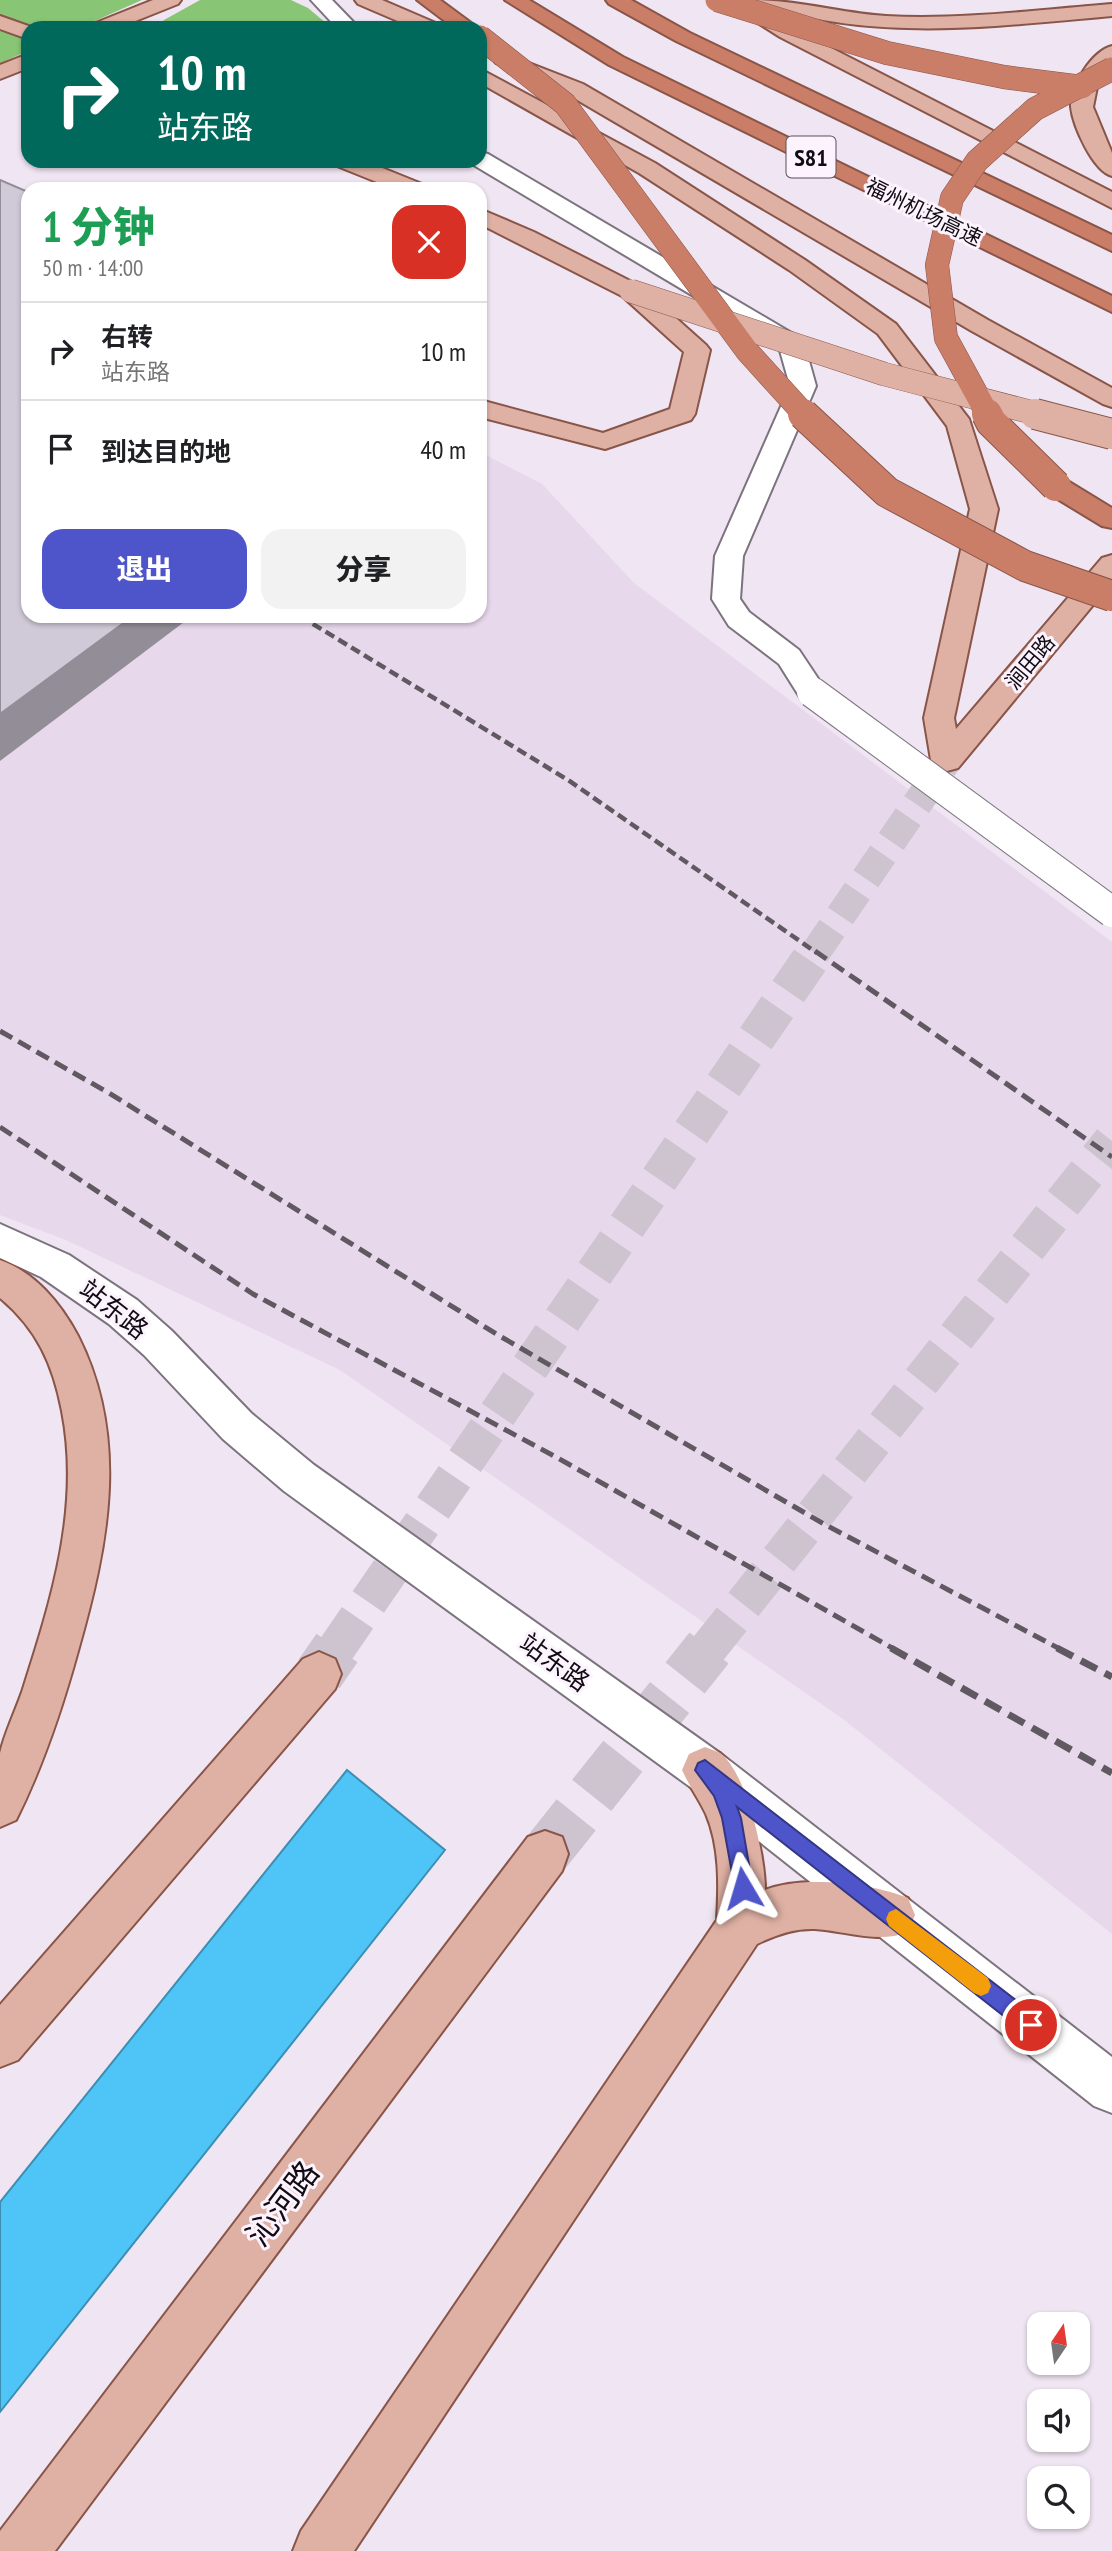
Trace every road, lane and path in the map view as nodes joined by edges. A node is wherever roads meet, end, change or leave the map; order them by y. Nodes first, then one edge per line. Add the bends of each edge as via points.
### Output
1 (171, 0) edge
2 (321, 0) edge
3 (345, 0) edge
4 (365, 0) edge
5 (427, 0) edge
6 (515, 0) edge
7 (616, 0) edge
8 (717, 0) edge
9 (736, 0) edge
10 (763, 0) edge
11 (1112, 10) edge
12 (118, 21) edge
13 (342, 21) edge
14 (383, 21) edge
15 (414, 21) edge
16 (458, 21) edge
17 (0, 22) edge
18 (21, 30) edge
19 (487, 43) edge
20 (487, 51) edge
21 (1112, 52) edge
22 (21, 63) edge
23 (1112, 69) edge
24 (0, 73) edge
25 (487, 79) edge
26 (1112, 90) edge
27 (487, 163) edge
28 (362, 168) edge
29 (1112, 169) edge
30 (397, 182) edge
31 (1112, 201) edge
32 (487, 219) edge
33 (1112, 244) edge
34 (631, 291) junction
35 (1112, 305) edge
36 (1112, 399) edge
37 (487, 411) edge
38 (1112, 434) edge
39 (1112, 520) edge
40 (1112, 564) edge
41 (1112, 596) edge
42 (1112, 912) edge
43 (0, 1240) edge
44 (0, 1276) edge
45 (319, 1674) tunnel mouth
46 (705, 1770) junction
47 (0, 1804) edge
48 (545, 1854) tunnel mouth
49 (891, 1915) junction
50 (740, 1927) junction
51 (0, 2042) edge
52 (1112, 2088) edge
53 (20, 2551) edge
54 (321, 2551) edge

1 - 12 main road
2 - 13 street
3 - 14 main road
4 - 15 main road
5 - 16 highway
6 - 35 highway, 福州机场高速 / S81 via 616,61
7 - 33 highway, S81 via 683,37
8 - 26 highway, bridge via 887,53 1004,77
9 - 31 main road via 787,33
10 - 11 main road via 790,11 866,21 965,22
17 - 18 main road
19 - 41 highway, bridge via 565,104 747,351 817,429 887,492 1025,566
20 - 36 main road via 575,89
21 - 29 main road via 1083,88 1080,107
22 - 24 main road
23 - 39 highway, bridge via 1035,109 977,161 952,198 937,265 946,338 991,422 1056,486
25 - 40 main road, 涧田路 via 647,168 887,329 960,425 985,509 939,718 947,760
27 - 42 street, bridge via 791,343 803,387 729,555 726,599 739,619 789,657 812,692
28 - 30 main road
32 - 34 main road
34 - 37 main road via 697,350 682,414 604,441
34 - 38 main road, bridge via 884,374
43 - 46 street, 站东路 via 55,1266 123,1312 237,1426 299,1478
44 - 47 main road via 32,1303 56,1333 83,1413 89,1462 84,1540 66,1619 25,1748
45 - 51 main road
46 - 49 street, 站东路
46 - 50 main road via 732,1818 743,1888
48 - 53 main road, 沁河路
49 - 50 main road via 812,1905 773,1911
49 - 52 street, 站东路
50 - 54 main road

